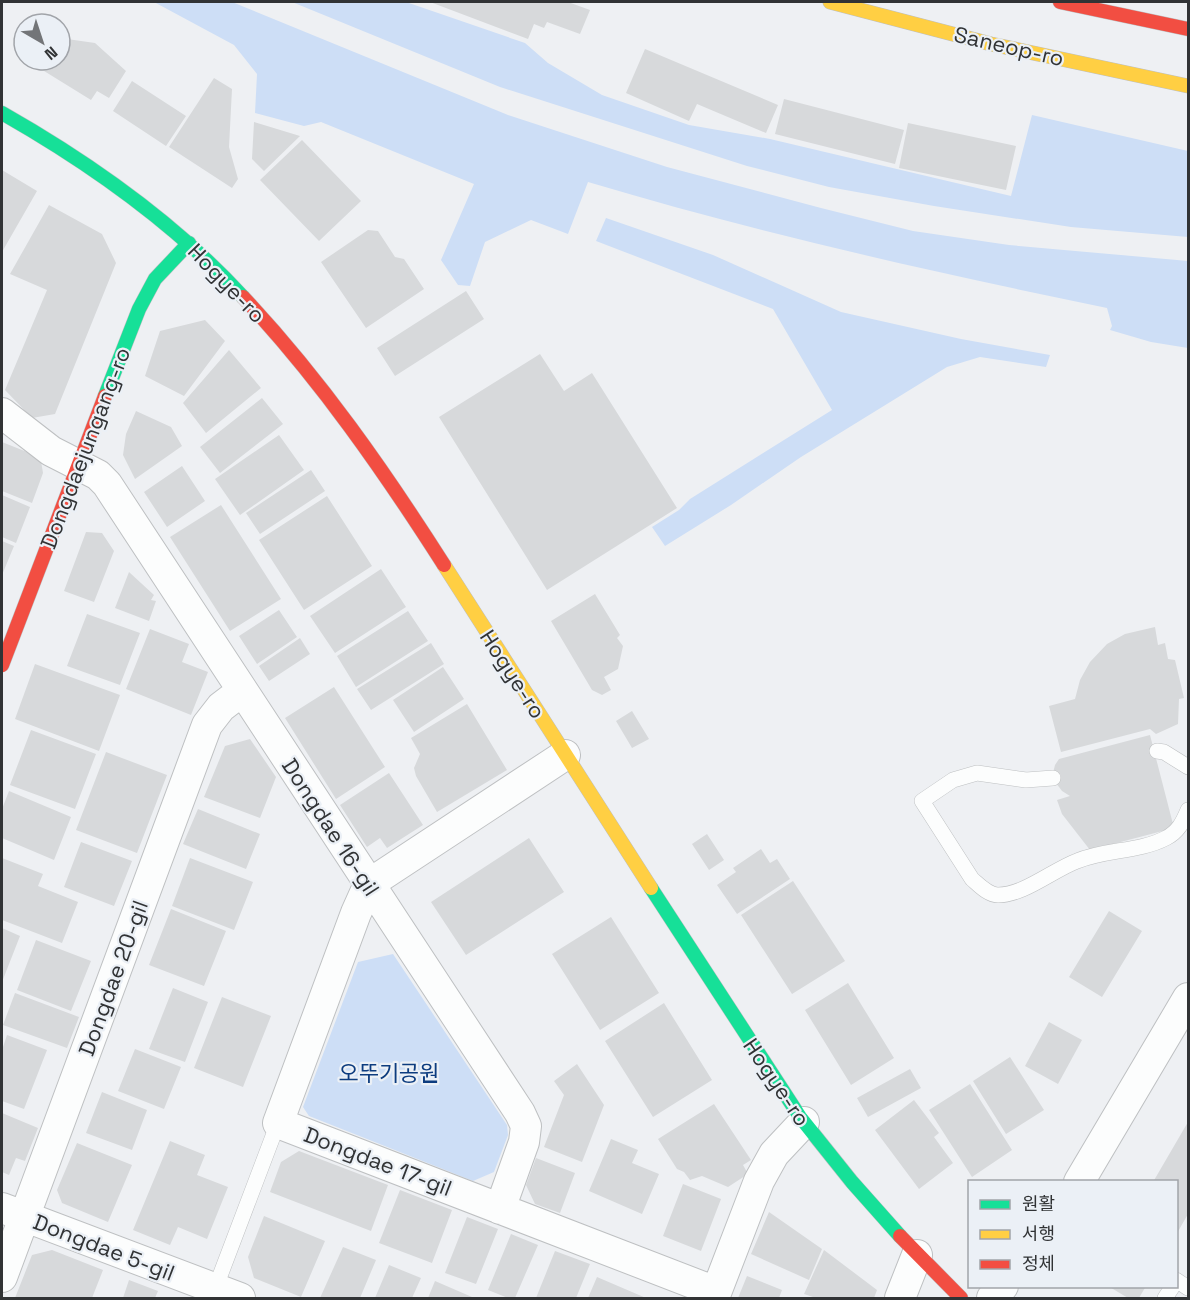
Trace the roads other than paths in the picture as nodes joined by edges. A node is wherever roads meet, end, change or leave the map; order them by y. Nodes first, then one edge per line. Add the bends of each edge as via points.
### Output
1 (830, 2) edge
2 (1060, 2) edge
3 (1188, 28) edge
4 (1188, 86) edge
5 (2, 113) edge
6 (189, 243) junction
7 (2, 413) edge
8 (78, 466) junction
9 (2, 665) edge
10 (242, 691) junction
11 (1156, 751) dead end
12 (565, 755) junction
13 (1188, 767) edge
14 (1053, 778) dead end
15 (1188, 810) edge
16 (369, 884) junction
17 (1188, 998) edge
18 (804, 1122) junction
19 (278, 1123) junction
20 (1080, 1180) edge
21 (500, 1209) junction
22 (13, 1212) edge
23 (917, 1255) junction
24 (2, 1277) edge
25 (227, 1294) edge
26 (715, 1295) edge
27 (900, 1299) edge
28 (961, 1299) edge

1 - 4 street, Saneop-ro via 991,44
2 - 3 street
5 - 6 street, Hogye-ro via 44,135
6 - 8 street, Dongdaejungang-ro via 155,279 139,309
6 - 12 street, Hogye-ro via 252,306 348,424 398,494
7 - 8 street, Dongdae 16-gil via 28,436
8 - 9 street, Dongdaejungang-ro
8 - 10 street, Dongdae 16-gil via 107,484
10 - 16 street, Dongdae 16-gil
10 - 22 street, Dongdae 20-gil via 221,707 207,725
11 - 13 lane
12 - 16 street
12 - 18 street, Hogye-ro
14 - 15 lane via 1026,780 977,772 953,780 922,801 972,879 996,895 1012,894 1078,860 1166,838 1181,826
16 - 19 street, Dongdae 17-gil
16 - 21 street, Dongdae 16-gil via 526,1126
17 - 20 street
18 - 23 street, Hogye-ro
18 - 26 street via 774,1154 759,1181
19 - 21 street, Dongdae 17-gil
19 - 25 lane
21 - 26 street, Dongdae 17-gil
22 - 24 street, Dongdae 20-gil
22 - 25 street, Dongdae 5-gil
23 - 27 street
23 - 28 street, Hogye-ro

